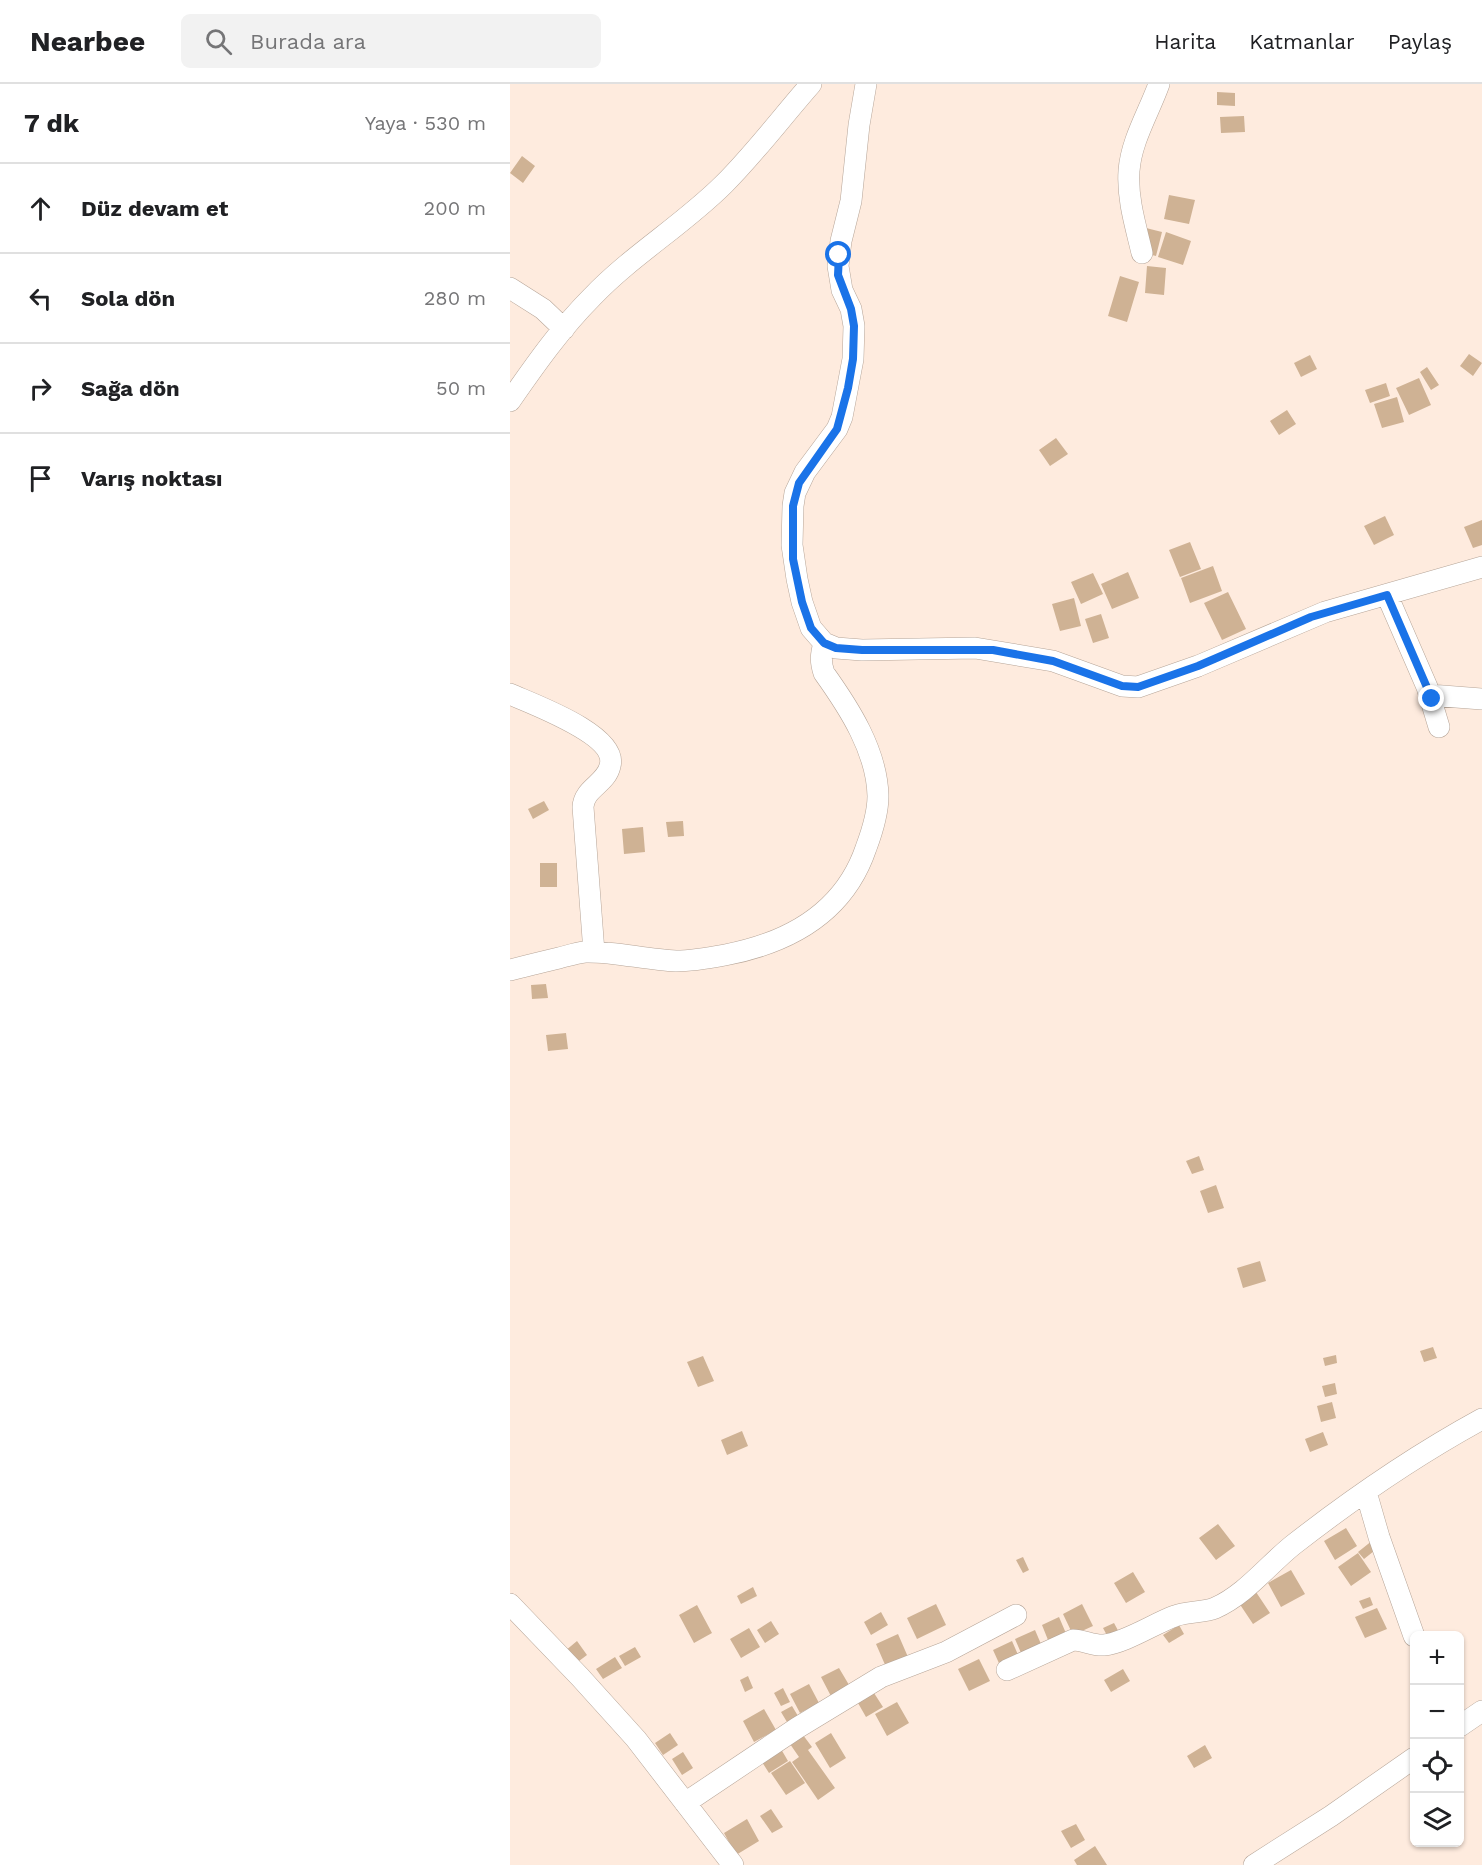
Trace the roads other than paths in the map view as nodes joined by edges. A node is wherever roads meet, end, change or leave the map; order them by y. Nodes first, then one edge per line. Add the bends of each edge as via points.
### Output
1 (811, 84) edge
2 (866, 84) edge
3 (1159, 84) edge
4 (1142, 254) dead end
5 (510, 288) edge
6 (564, 329) junction
7 (510, 401) edge
8 (1482, 567) edge
9 (1387, 595) junction
10 (824, 643) junction
11 (510, 694) edge
12 (1430, 695) junction
13 (1482, 699) edge
14 (1439, 728) dead end
15 (594, 952) junction
16 (510, 969) edge
17 (1482, 1419) edge
18 (1366, 1492) junction
19 (510, 1604) edge
20 (1016, 1615) dead end
21 (1412, 1631) edge
22 (1007, 1670) dead end
23 (1482, 1711) edge
24 (1464, 1723) edge
25 (1410, 1761) edge
26 (685, 1803) junction
27 (733, 1865) edge
28 (1254, 1865) edge

1 - 6 street via 725,183 609,281
2 - 10 street via 838,266 854,326 848,388 837,429 799,483 793,506 793,559 802,602 811,628
3 - 4 street via 1129,170
5 - 6 street via 543,309
6 - 7 street
8 - 9 street
9 - 10 street via 1311,617 1198,666 1138,687 1122,686 1053,661 993,650 862,650
9 - 12 street
10 - 15 street via 820,655 824,673 857,726 877,779 872,832 849,882 818,917 764,946 678,961
11 - 15 street via 596,736 609,754 607,774 583,799
12 - 13 street
12 - 14 street
15 - 16 street
17 - 18 street
18 - 21 street
18 - 22 street via 1217,1607 1176,1615 1106,1645 1073,1640
19 - 26 street via 636,1739
20 - 26 street via 946,1652 881,1677
23 - 24 street
25 - 28 street
26 - 27 street

